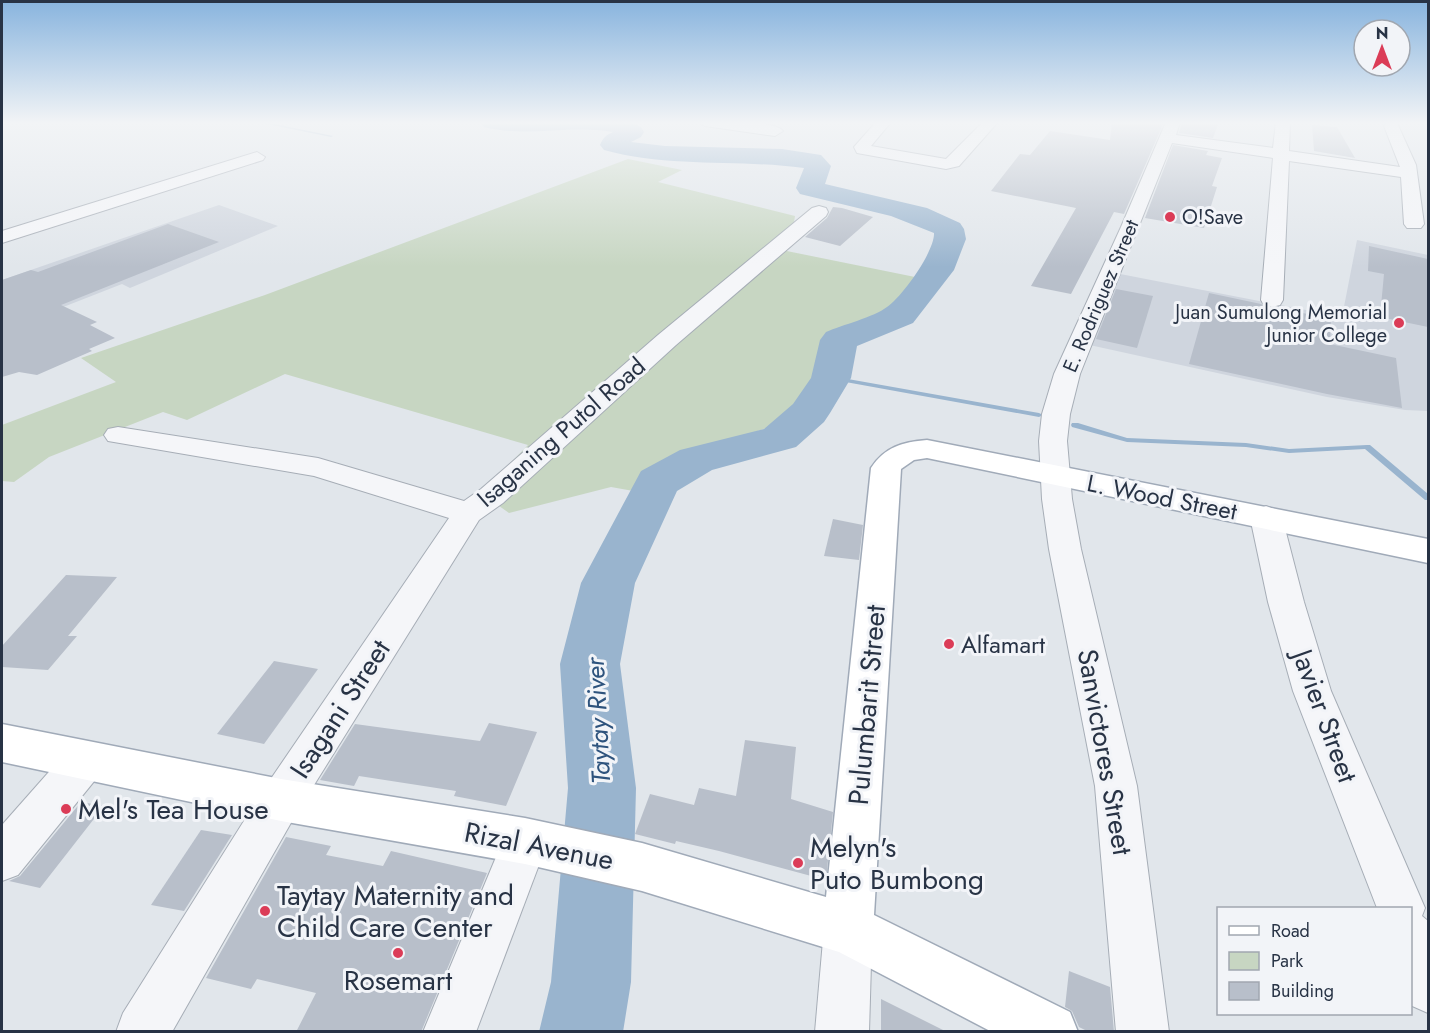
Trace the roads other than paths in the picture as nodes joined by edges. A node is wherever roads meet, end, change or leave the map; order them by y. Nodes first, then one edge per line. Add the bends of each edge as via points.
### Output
1 (215, 170) edge
2 (1153, 170) edge
3 (1280, 170) edge
4 (1390, 170) edge
5 (1409, 173) joint
6 (819, 212) dead end
7 (1414, 224) dead end
8 (2, 237) edge
9 (1272, 300) dead end
10 (118, 435) dead end
11 (896, 455) joint
12 (1054, 475) junction
13 (468, 513) junction
14 (1266, 517) junction
15 (1428, 551) edge
16 (2, 743) edge
17 (85, 761) junction
18 (281, 800) junction
19 (546, 845) junction
20 (2, 858) edge
21 (1400, 907) edge
22 (848, 929) junction
23 (1412, 942) edge
24 (1428, 987) edge
25 (142, 1032) edge
26 (449, 1032) edge
27 (842, 1032) edge
28 (1050, 1032) edge
29 (1143, 1032) edge

1 - 8 street
2 - 12 street, E. Rodriguez Street via 1067,374 1056,414
3 - 9 street
4 - 5 street
5 - 7 street
6 - 13 street, Isaganing Putol Road
10 - 13 street, Isaganing Putol Road via 318,467
11 - 12 main road, L. Wood Street via 927,449
11 - 22 main road, Pulumbarit Street via 886,468
12 - 14 main road, L. Wood Street
12 - 29 street, Sanvictores Street via 1065,549 1116,786
13 - 18 street, Isagani Street
14 - 15 main road, L. Wood Street
14 - 21 street, Javier Street via 1312,691
16 - 17 main road, Rizal Avenue
17 - 18 main road, Rizal Avenue
17 - 20 street
18 - 19 main road, Rizal Avenue
18 - 25 street, Isagani Street
19 - 22 main road, Rizal Avenue via 642,867
19 - 26 street
22 - 27 street, Pulumbarit Street
22 - 28 main road, Rizal Avenue
23 - 24 street

